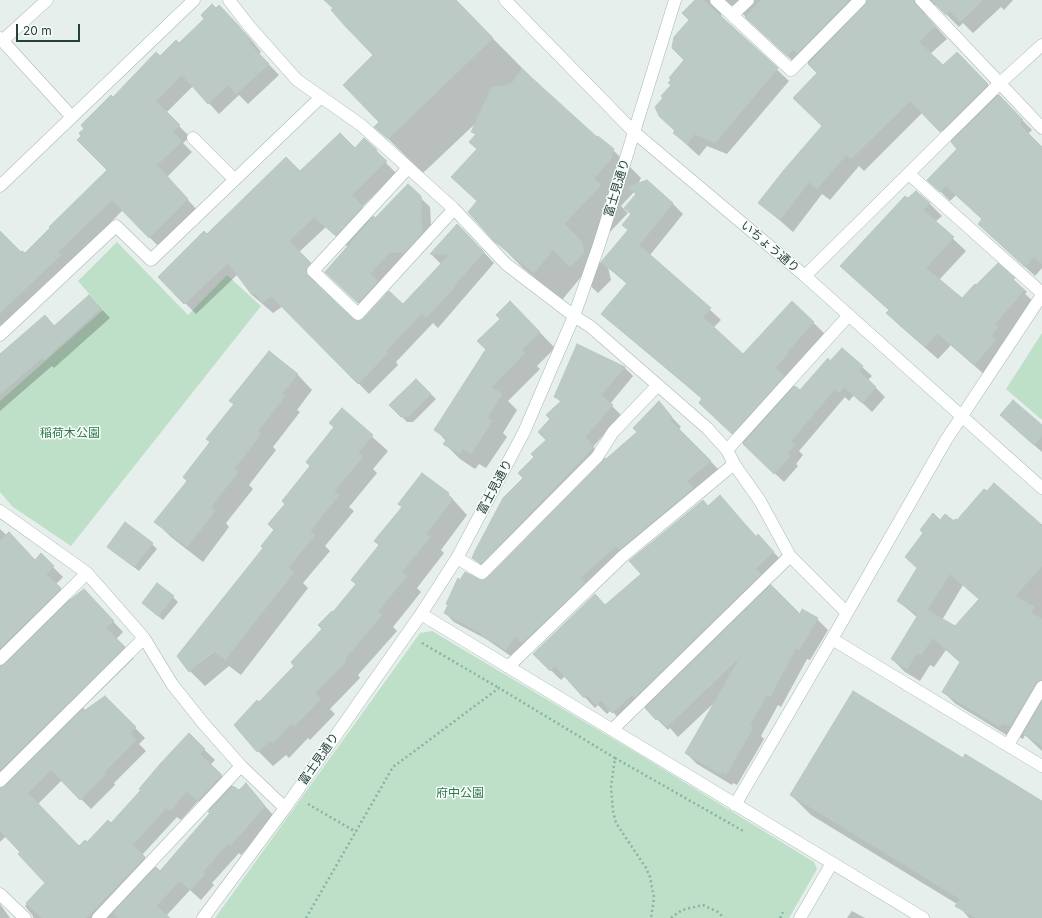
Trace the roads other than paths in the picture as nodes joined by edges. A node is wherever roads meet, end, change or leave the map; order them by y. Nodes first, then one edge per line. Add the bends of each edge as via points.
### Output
1 (47, 0) edge
2 (194, 0) edge
3 (228, 0) edge
4 (505, 0) edge
5 (674, 0) edge
6 (716, 0) edge
7 (748, 0) edge
8 (860, 0) edge
9 (921, 0) edge
10 (732, 15) junction
11 (1, 40) edge
12 (1042, 45) edge
13 (1000, 83) junction
14 (321, 97) junction
15 (71, 116) junction
16 (1042, 128) edge
17 (634, 132) junction
18 (193, 138) dead end
19 (408, 168) junction
20 (909, 174) junction
21 (234, 179) junction
22 (0, 186) edge
23 (454, 209) junction
24 (805, 276) junction
25 (1042, 294) edge
26 (849, 314) junction
27 (574, 316) junction
28 (0, 335) edge
29 (658, 385) junction
30 (963, 416) junction
31 (727, 450) junction
32 (734, 464) junction
33 (1042, 488) edge
34 (1, 515) edge
35 (790, 556) junction
36 (457, 558) junction
37 (87, 573) junction
38 (847, 613) junction
39 (421, 614) junction
40 (144, 638) junction
41 (832, 638) junction
42 (0, 658) edge
43 (508, 667) junction
44 (1042, 687) edge
45 (612, 730) junction
46 (1008, 745) junction
47 (241, 766) junction
48 (1042, 766) edge
49 (0, 781) edge
50 (735, 805) junction
51 (285, 808) junction
52 (832, 863) junction
53 (0, 894) edge
54 (25, 918) edge
55 (98, 918) edge
56 (204, 918) edge
57 (800, 918) edge
58 (923, 918) edge

1 - 11 street
2 - 15 street
3 - 14 street via 297,80
4 - 17 street, いちょう通り
5 - 17 street, 富士見通り
6 - 10 street
7 - 10 street
8 - 10 street via 791,70
9 - 13 street
11 - 15 street
12 - 13 street
13 - 16 street
13 - 20 street
14 - 19 street via 362,125
14 - 21 street
15 - 22 street
17 - 24 street, いちょう通り
17 - 27 street, 富士見通り
18 - 21 street
19 - 23 street
19 - 23 street via 313,271 358,314
20 - 24 street
20 - 25 street
21 - 28 street via 151,260 116,226
23 - 27 street via 506,264
24 - 26 street, いちょう通り
25 - 30 street
26 - 30 street, いちょう通り
26 - 31 street
27 - 29 street via 591,327
27 - 36 street, 富士見通り via 524,432
29 - 31 street via 707,428
29 - 36 street via 613,432 597,457 482,572
30 - 33 street, いちょう通り
30 - 38 street via 946,440
31 - 32 street
32 - 35 street via 760,501
32 - 43 street via 623,556
34 - 37 street
35 - 38 street
35 - 45 street
36 - 39 street, 富士見通り
37 - 40 street
37 - 42 street
38 - 41 street
39 - 43 street
39 - 51 street, 富士見通り
40 - 47 street via 172,684
40 - 49 street
41 - 46 street
41 - 50 street
43 - 45 street
44 - 46 street
45 - 50 street
46 - 48 street
47 - 51 street
47 - 55 street
50 - 52 street
51 - 56 street, 富士見通り
52 - 57 street
52 - 58 street
53 - 54 street

